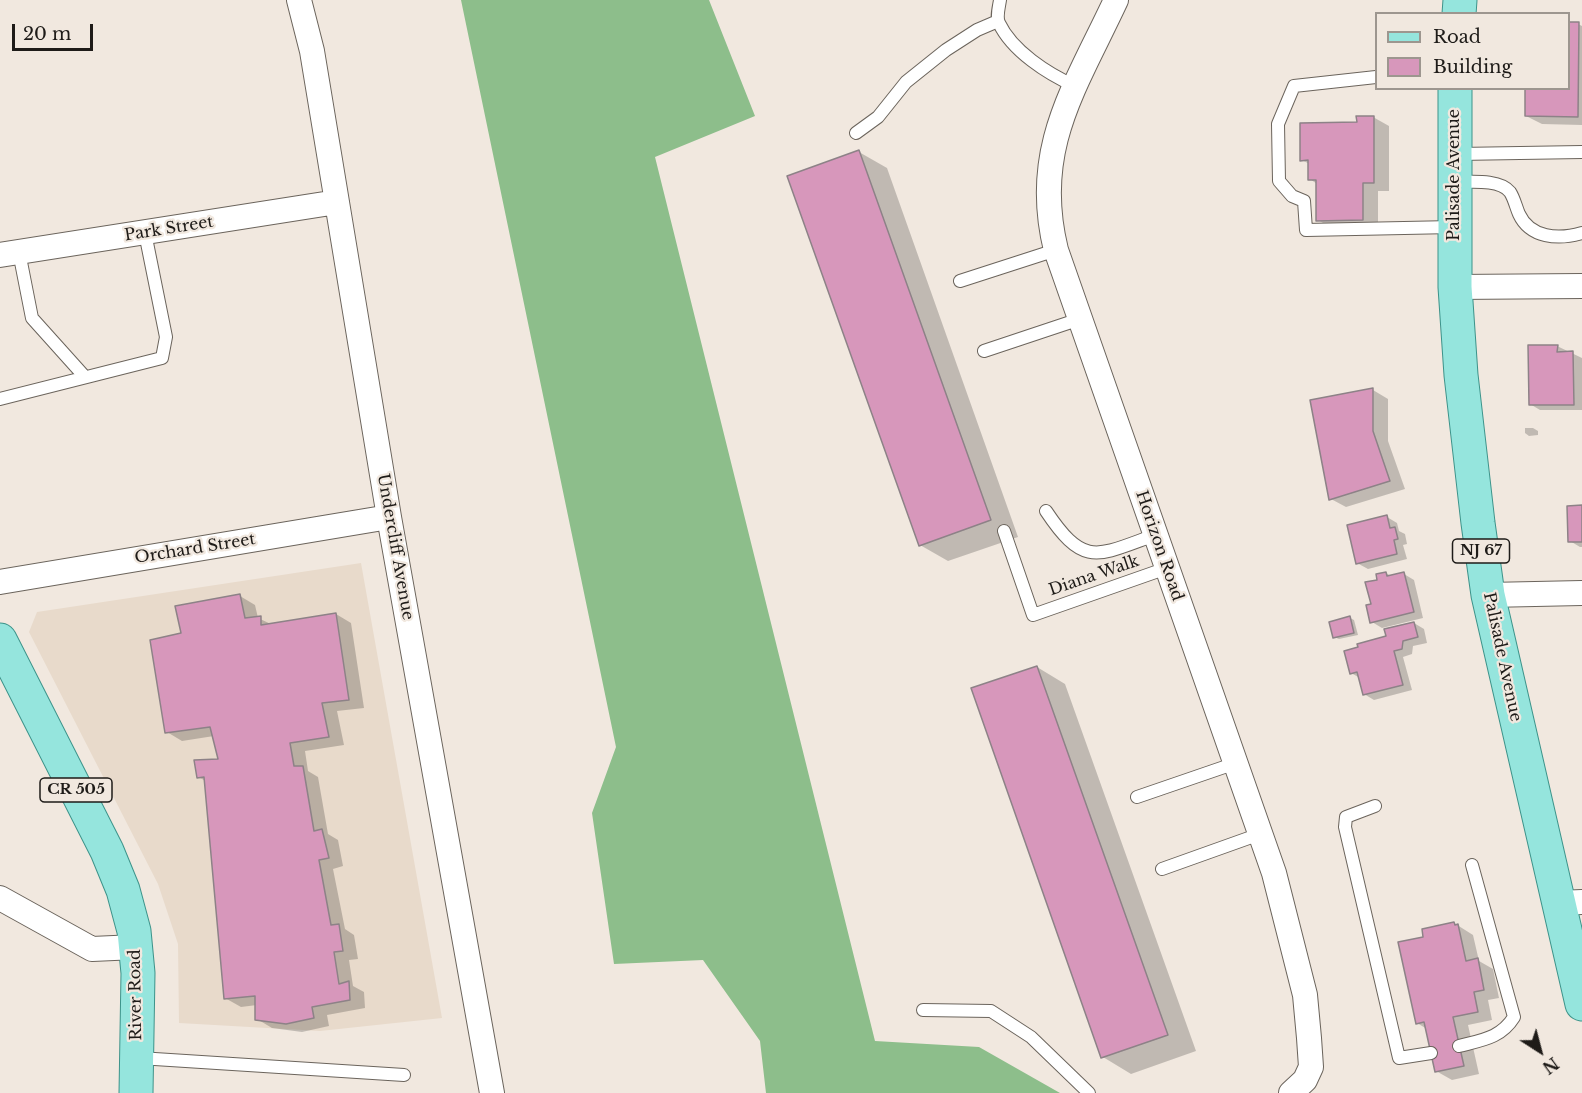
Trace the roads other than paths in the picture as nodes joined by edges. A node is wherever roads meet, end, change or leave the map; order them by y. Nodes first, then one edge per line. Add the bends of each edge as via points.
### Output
1 (299, 0) edge
2 (1000, 0) edge
3 (1116, 0) edge
4 (998, 21) junction
5 (1375, 77) edge
6 (1075, 86) junction
7 (1455, 90) edge
8 (856, 133) dead end
9 (1582, 152) edge
10 (1453, 168) junction
11 (337, 202) junction
12 (1453, 227) junction
13 (145, 232) junction
14 (1582, 233) edge
15 (1056, 250) junction
16 (9, 254) edge
17 (960, 281) dead end
18 (1582, 286) edge
19 (1455, 287) junction
20 (1080, 319) junction
21 (984, 351) dead end
22 (85, 377) junction
23 (0, 399) edge
24 (1046, 511) dead end
25 (389, 516) junction
26 (1004, 531) dead end
27 (1155, 535) junction
28 (1167, 568) junction
29 (0, 582) edge
30 (1582, 593) edge
31 (1488, 595) junction
32 (0, 640) edge
33 (1236, 763) junction
34 (1137, 797) dead end
35 (1375, 806) dead end
36 (1260, 834) junction
37 (1472, 865) dead end
38 (1162, 869) dead end
39 (0, 898) edge
40 (1570, 903) edge
41 (136, 947) junction
42 (1582, 1004) edge
43 (922, 1010) dead end
44 (1459, 1046) dead end
45 (1431, 1053) dead end
46 (136, 1058) junction
47 (404, 1075) dead end
48 (136, 1093) edge
49 (492, 1093) edge
50 (1089, 1093) edge
51 (1291, 1093) edge

1 - 11 street, Undercliff Avenue via 312,51
2 - 4 lane
3 - 6 street, Horizon Road
4 - 6 lane via 1013,43 1057,78
4 - 8 lane via 946,50 906,82 878,117
5 - 12 lane via 1294,86 1278,124 1279,181 1292,196 1304,201 1306,230
6 - 15 street, Horizon Road via 1054,138 1048,169 1049,224
7 - 10 main road, Palisade Avenue / NJ 67
9 - 10 lane
10 - 12 main road, Palisade Avenue / NJ 67
10 - 14 lane via 1510,191 1526,228 1542,235 1568,237
11 - 13 street, Park Street
11 - 25 street, Undercliff Avenue
12 - 19 main road, Palisade Avenue / NJ 67
13 - 16 street, Park Street
13 - 22 lane via 166,337 162,358
15 - 17 lane
15 - 20 street, Horizon Road
16 - 22 lane via 32,318
18 - 19 street
19 - 31 main road, Palisade Avenue / NJ 67 via 1468,448
20 - 21 lane
20 - 27 street, Horizon Road
22 - 23 lane
24 - 27 lane via 1063,537 1077,550 1092,554
25 - 29 street, Orchard Street
25 - 49 street, Undercliff Avenue
26 - 28 lane, Diana Walk via 1033,615
27 - 28 street, Horizon Road
28 - 33 street, Horizon Road
30 - 31 street
31 - 40 main road, Palisade Avenue / NJ 67
32 - 41 main road, River Road / CR 505 via 107,851 123,890
33 - 34 lane
33 - 36 street, Horizon Road
35 - 45 lane via 1346,817 1345,827 1399,1058
36 - 38 lane
36 - 51 street, Horizon Road via 1305,995 1311,1067 1305,1080
37 - 44 lane via 1514,1017 1499,1035
39 - 41 street via 92,949
40 - 42 main road, Palisade Avenue / NJ 67
41 - 46 main road, River Road / CR 505
43 - 50 lane via 991,1011 1031,1037
46 - 47 lane
46 - 48 main road, River Road / CR 505

